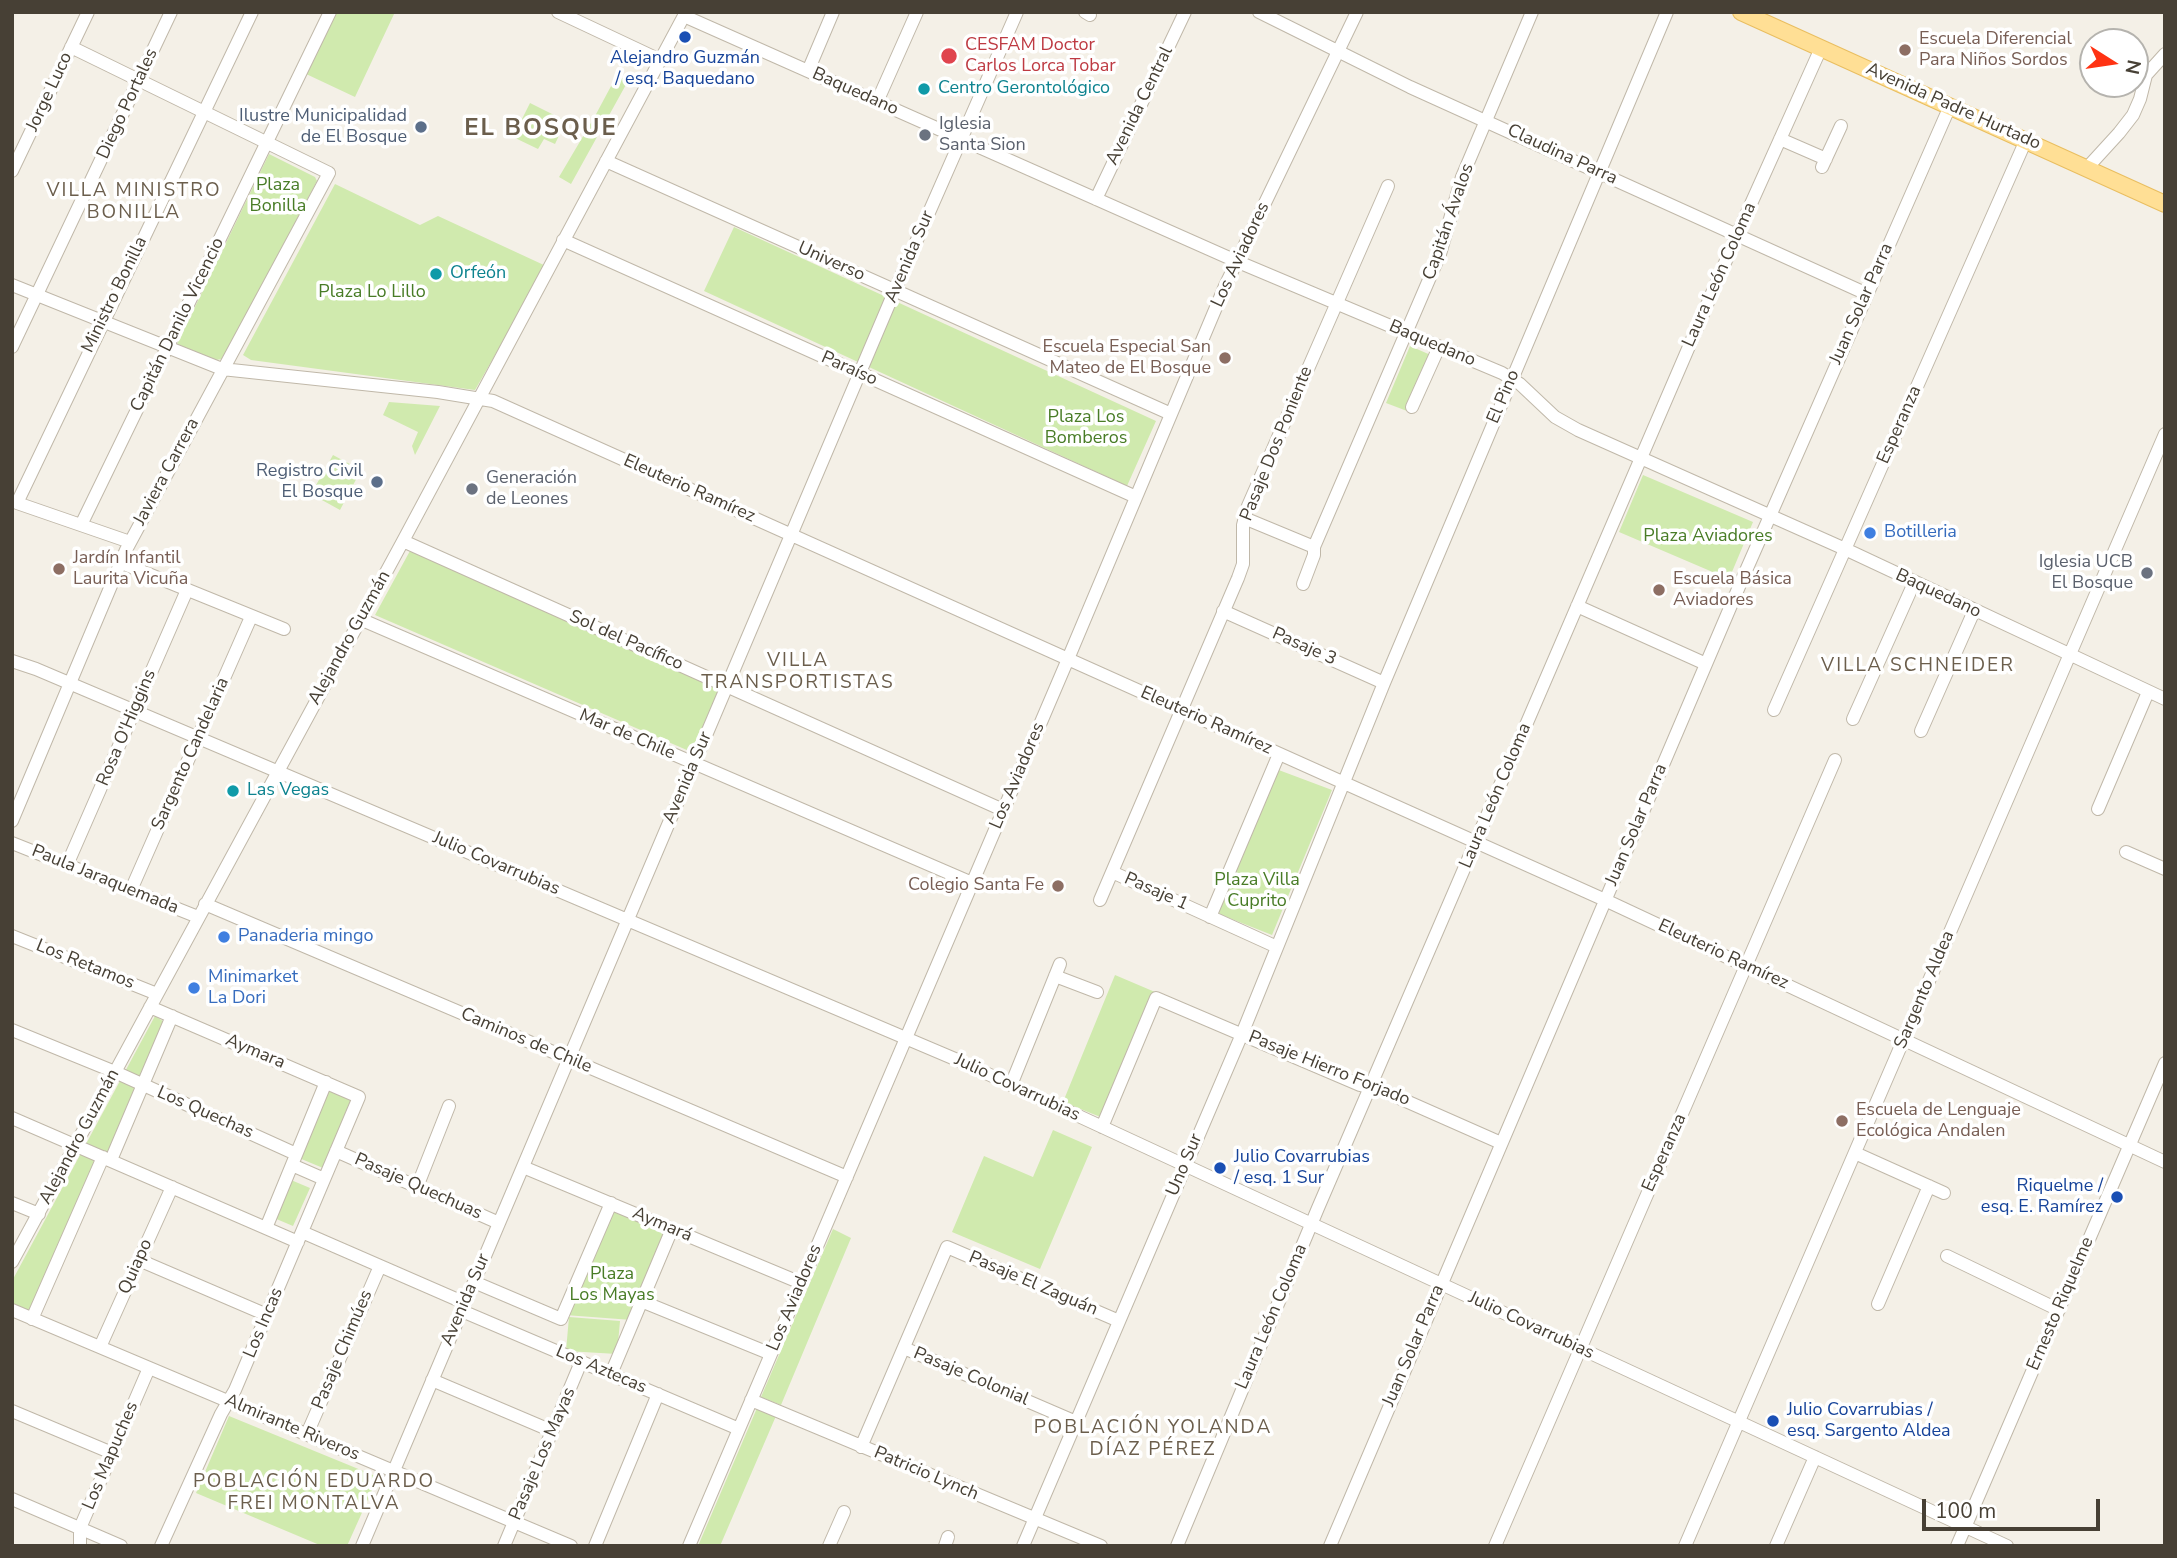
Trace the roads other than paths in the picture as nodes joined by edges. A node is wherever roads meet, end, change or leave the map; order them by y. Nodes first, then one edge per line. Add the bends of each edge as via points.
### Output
1 (88, 12) edge
2 (171, 12) edge
3 (252, 12) edge
4 (330, 12) edge
5 (558, 12) edge
6 (833, 12) edge
7 (917, 12) edge
8 (1017, 12) edge
9 (1185, 12) edge
10 (1259, 12) edge
11 (1357, 12) edge
12 (1532, 12) edge
13 (1667, 12) edge
14 (1741, 12) edge
15 (685, 14) edge
16 (71, 47) junction
17 (1821, 48) junction
18 (1338, 52) junction
19 (2165, 54) edge
20 (660, 60) junction
21 (808, 71) junction
22 (139, 80) junction
23 (877, 102) junction
24 (1950, 106) junction
25 (203, 112) junction
26 (1486, 121) junction
27 (1841, 125) dead end
28 (961, 139) junction
29 (1780, 139) junction
30 (2026, 140) junction
31 (267, 142) junction
32 (606, 161) junction
33 (2087, 168) junction
34 (12, 171) edge
35 (1600, 173) junction
36 (1388, 186) dead end
37 (1096, 199) junction
38 (2165, 204) edge
39 (1737, 235) junction
40 (563, 240) junction
41 (1236, 261) junction
42 (12, 285) edge
43 (895, 290) junction
44 (1867, 293) junction
45 (37, 295) junction
46 (1336, 303) junction
47 (103, 321) junction
48 (1407, 334) junction
49 (12, 347) edge
50 (168, 347) junction
51 (1439, 347) junction
52 (222, 369) junction
53 (860, 374) junction
54 (1512, 379) junction
55 (479, 397) junction
56 (1412, 407) dead end
57 (1171, 414) junction
58 (2165, 434) edge
59 (1642, 457) junction
60 (1136, 498) junction
61 (1770, 515) junction
62 (1244, 519) junction
63 (81, 525) junction
64 (792, 536) junction
65 (403, 541) junction
66 (130, 542) junction
67 (1314, 547) junction
68 (1845, 549) junction
69 (120, 562) junction
70 (1914, 583) junction
71 (1303, 584) dead end
72 (187, 590) junction
73 (1577, 606) junction
74 (1223, 611) junction
75 (1974, 611) junction
76 (251, 617) junction
77 (360, 619) junction
78 (284, 629) dead end
79 (2069, 656) junction
80 (1068, 659) junction
81 (12, 661) edge
82 (1706, 664) junction
83 (68, 683) junction
84 (1384, 683) junction
85 (727, 686) junction
86 (2148, 691) junction
87 (2165, 699) edge
88 (1182, 710) junction
89 (1774, 710) dead end
90 (135, 711) junction
91 (1853, 719) dead end
92 (1921, 731) dead end
93 (198, 738) junction
94 (1279, 754) junction
95 (1835, 760) dead end
96 (694, 764) junction
97 (277, 771) junction
98 (1343, 783) junction
99 (2098, 809) dead end
100 (1003, 810) junction
101 (12, 821) edge
102 (1476, 842) junction
103 (12, 844) edge
104 (2126, 852) dead end
105 (68, 865) junction
106 (2165, 869) edge
107 (1112, 872) junction
108 (972, 883) junction
109 (131, 890) junction
110 (1100, 900) dead end
111 (1605, 900) junction
112 (205, 905) junction
113 (198, 917) junction
114 (1210, 917) junction
115 (628, 920) junction
116 (12, 936) edge
117 (1277, 947) junction
118 (1747, 966) junction
119 (1097, 992) dead end
120 (157, 994) junction
121 (150, 1007) junction
122 (172, 1016) junction
123 (12, 1030) edge
124 (1242, 1034) junction
125 (906, 1038) junction
126 (1903, 1039) junction
127 (569, 1059) junction
128 (2165, 1063) edge
129 (115, 1072) junction
130 (326, 1082) junction
131 (144, 1085) junction
132 (1011, 1085) junction
133 (1370, 1087) junction
134 (359, 1097) joint
135 (449, 1106) dead end
136 (12, 1118) edge
137 (1102, 1127) junction
138 (1501, 1143) junction
139 (76, 1145) junction
140 (2129, 1146) junction
141 (336, 1151) junction
142 (1854, 1153) junction
143 (107, 1158) junction
144 (294, 1159) junction
145 (2165, 1162) edge
146 (1185, 1165) junction
147 (523, 1167) junction
148 (847, 1177) junction
149 (324, 1180) junction
150 (417, 1186) junction
151 (1929, 1186) junction
152 (172, 1187) junction
153 (1944, 1193) dead end
154 (12, 1203) edge
155 (611, 1203) junction
156 (38, 1214) junction
157 (499, 1223) junction
158 (1311, 1224) junction
159 (266, 1228) junction
160 (672, 1229) junction
161 (300, 1237) junction
162 (1948, 1256) dead end
163 (139, 1260) junction
164 (12, 1262) edge
165 (380, 1266) junction
166 (474, 1282) junction
167 (801, 1283) junction
168 (1440, 1284) junction
169 (642, 1301) junction
170 (1878, 1304) dead end
171 (464, 1307) junction
172 (2059, 1310) junction
173 (14, 1315) edge
174 (267, 1315) junction
175 (32, 1319) junction
176 (1119, 1321) junction
177 (100, 1347) junction
178 (904, 1348) junction
179 (1580, 1349) junction
180 (771, 1354) junction
181 (581, 1362) junction
182 (149, 1368) junction
183 (611, 1374) junction
184 (432, 1380) junction
185 (658, 1394) junction
186 (751, 1400) junction
187 (228, 1401) junction
188 (12, 1411) edge
189 (1076, 1422) junction
190 (1738, 1422) junction
191 (739, 1429) junction
192 (552, 1431) junction
193 (307, 1434) junction
194 (862, 1447) junction
195 (113, 1453) junction
196 (1815, 1457) junction
197 (394, 1471) junction
198 (12, 1499) edge
199 (844, 1512) dead end
200 (1035, 1518) junction
201 (514, 1522) junction
202 (1966, 1526) junction
203 (80, 1528) junction
204 (80, 1546) edge
205 (121, 1546) edge
206 (161, 1546) edge
207 (362, 1546) edge
208 (504, 1546) edge
209 (571, 1546) edge
210 (595, 1546) edge
211 (689, 1546) edge
212 (829, 1546) edge
213 (1023, 1546) edge
214 (1101, 1546) edge
215 (1177, 1546) edge
216 (1330, 1546) edge
217 (1495, 1546) edge
218 (1685, 1546) edge
219 (1776, 1546) edge
220 (1958, 1546) edge
221 (2007, 1546) edge

1 - 16 street, Jorge Luco
2 - 22 street, Diego Portales
3 - 25 street, Ministro Bonilla
4 - 31 street, Capitán Danilo Vicencio
5 - 20 street
6 - 21 street
7 - 23 street
8 - 28 street, Avenida Sur
9 - 37 street, Avenida Central
10 - 18 street, Claudina Parra
11 - 18 street, Los Aviadores
12 - 26 street, Capitán Ávalos
13 - 35 street, El Pino
14 - 17 main road, Avenida Padre Hurtado
15 - 20 street, Alejandro Guzmán
15 - 21 street, Baquedano
16 - 22 street
16 - 34 street, Jorge Luco
17 - 24 main road, Avenida Padre Hurtado
17 - 29 street, Laura León Coloma
18 - 26 street, Claudina Parra
18 - 41 street, Los Aviadores
19 - 33 street via 2146,75 2133,115
20 - 32 street, Alejandro Guzmán
21 - 23 street, Baquedano
22 - 25 street
22 - 45 street, Diego Portales
23 - 28 street, Baquedano
24 - 30 main road, Avenida Padre Hurtado
24 - 44 street, Juan Solar Parra
25 - 31 street
25 - 47 street, Ministro Bonilla
26 - 35 street, Claudina Parra
26 - 48 street, Capitán Ávalos via 1456,194 1444,245
27 - 29 street via 1824,163
28 - 37 street, Baquedano
28 - 43 street, Avenida Sur
29 - 39 street, Laura León Coloma
30 - 33 main road, Avenida Padre Hurtado
30 - 68 street, Esperanza
31 - 50 street, Capitán Danilo Vicencio
31 - 52 street, Javiera Carrera via 329,173
32 - 40 street, Alejandro Guzmán
32 - 43 street, Universo
33 - 38 main road, Avenida Padre Hurtado
35 - 39 street, Claudina Parra
35 - 54 street, El Pino
36 - 46 street, Pasaje Dos Poniente
37 - 41 street, Baquedano
39 - 44 street, Claudina Parra
39 - 59 street, Laura León Coloma
40 - 53 street, Paraíso
40 - 55 street, Alejandro Guzmán
41 - 46 street, Baquedano
41 - 57 street, Los Aviadores
42 - 45 street, Eleuterio Ramírez
43 - 53 street, Avenida Sur
43 - 57 street, Universo
44 - 61 street, Juan Solar Parra
45 - 47 street, Eleuterio Ramírez
45 - 49 street, Diego Portales
46 - 48 street, Baquedano
46 - 62 street, Pasaje Dos Poniente
47 - 50 street, Eleuterio Ramírez
47 - 63 street, Ministro Bonilla via 17,503
48 - 51 street, Baquedano
48 - 67 street, Capitán Ávalos
50 - 52 street, Eleuterio Ramírez
50 - 63 street, Capitán Danilo Vicencio
51 - 54 street, Baquedano
51 - 56 street
52 - 55 street, Eleuterio Ramírez
52 - 66 street, Javiera Carrera
53 - 60 street, Paraíso
53 - 64 street, Avenida Sur
54 - 59 street, Baquedano via 1563,422
54 - 84 street, El Pino
55 - 64 street, Eleuterio Ramírez
55 - 65 street, Alejandro Guzmán
57 - 60 street, Los Aviadores
58 - 79 street, Sargento Aldea
59 - 61 street, Baquedano
59 - 73 street, Laura León Coloma
60 - 80 street, Los Aviadores
61 - 68 street, Baquedano
61 - 82 street, Juan Solar Parra
62 - 67 street
62 - 74 street, Pasaje Dos Poniente via 1243,564
63 - 66 street
64 - 80 street, Eleuterio Ramírez
64 - 85 street, Avenida Sur
65 - 77 street, Alejandro Guzmán
65 - 85 street, Sol del Pacífico
66 - 69 street, Javiera Carrera
67 - 71 street, Capitán Ávalos
68 - 70 street, Baquedano
68 - 89 street, Esperanza
69 - 72 street
69 - 83 street, Javiera Carrera
70 - 75 street, Baquedano
70 - 91 street
72 - 76 street
72 - 90 street, Rosa O'Higgins
73 - 82 street
73 - 102 street, Laura León Coloma
74 - 84 street, Pasaje 3
74 - 88 street, Pasaje Dos Poniente
75 - 79 street, Baquedano
75 - 92 street
76 - 78 street
76 - 93 street, Sargento Candelaria
77 - 96 street, Mar de Chile
77 - 97 street, Alejandro Guzmán
79 - 86 street, Baquedano
79 - 126 street, Sargento Aldea
80 - 88 street, Eleuterio Ramírez
80 - 100 street, Los Aviadores
81 - 83 street, Julio Covarrubias
82 - 111 street, Juan Solar Parra
83 - 90 street, Julio Covarrubias
83 - 101 street, Javiera Carrera
84 - 98 street, El Pino
85 - 96 street, Avenida Sur
85 - 100 street, Sol del Pacífico
86 - 87 street, Baquedano
86 - 99 street
88 - 94 street, Eleuterio Ramírez
88 - 107 street, Pasaje Dos Poniente
90 - 93 street, Julio Covarrubias
90 - 105 street, Rosa O'Higgins
93 - 97 street, Julio Covarrubias
93 - 109 street, Sargento Candelaria
94 - 98 street, Eleuterio Ramírez
94 - 114 street
95 - 118 street, Esperanza
96 - 108 street, Mar de Chile
96 - 115 street, Avenida Sur
97 - 112 street, Alejandro Guzmán
97 - 115 street, Julio Covarrubias
98 - 102 street, Eleuterio Ramírez
98 - 117 street, Uno Sur
100 - 108 street, Los Aviadores
102 - 111 street, Eleuterio Ramírez
102 - 133 street, Laura León Coloma
103 - 105 street, Paula Jaraquemada
104 - 106 street
105 - 109 street, Paula Jaraquemada
107 - 110 street, Pasaje Dos Poniente
107 - 114 street, Pasaje 1
108 - 125 street, Los Aviadores
109 - 113 street, Paula Jaraquemada
111 - 118 street, Eleuterio Ramírez
111 - 138 street, Juan Solar Parra
112 - 113 street, Alejandro Guzmán
112 - 127 street, Caminos de Chile
113 - 120 street, Alejandro Guzmán
114 - 117 street, Pasaje 1
115 - 125 street, Julio Covarrubias
115 - 127 street, Avenida Sur
116 - 120 street, Los Retamos
117 - 124 street, Uno Sur
118 - 126 street, Eleuterio Ramírez
118 - 179 street, Esperanza
119 - 132 street via 1058,970
120 - 121 street, Alejandro Guzmán
121 - 122 street, Aymara
121 - 129 street, Alejandro Guzmán
122 - 130 street, Aymara
122 - 131 street, Alejandro Guzmán
123 - 129 street, Los Quechas
124 - 133 street, Pasaje Hierro Forjado
124 - 137 street, Pasaje Hierro Forjado via 1156,998
124 - 146 street, Uno Sur
125 - 132 street, Julio Covarrubias
125 - 148 street, Los Aviadores
126 - 140 street, Eleuterio Ramírez
126 - 142 street, Sargento Aldea
127 - 147 street, Avenida Sur
127 - 148 street, Caminos de Chile
128 - 140 street, Ernesto Riquelme
129 - 131 street, Los Quechas
129 - 139 street, Alejandro Guzmán
130 - 134 street, Aymara
130 - 144 street
131 - 143 street, Alejandro Guzmán
131 - 144 street, Los Quechas
132 - 137 street, Julio Covarrubias
133 - 138 street, Pasaje Hierro Forjado
133 - 158 street, Laura León Coloma
134 - 141 street, Los Incas
135 - 150 street
136 - 139 street, Los Aztecas
137 - 146 street, Julio Covarrubias
138 - 168 street, Juan Solar Parra
139 - 143 street, Los Aztecas
139 - 156 street, Alejandro Guzmán
140 - 145 street, Eleuterio Ramírez
140 - 172 street, Ernesto Riquelme
141 - 149 street, Los Incas
141 - 150 street, Pasaje Quechuas
142 - 151 street
142 - 190 street, Sargento Aldea
143 - 152 street, Los Aztecas
143 - 175 street, Alejandro Guzmán
144 - 149 street, Los Quechas
144 - 159 street
146 - 158 street, Julio Covarrubias
146 - 176 street, Uno Sur
147 - 155 street, Aymará
147 - 157 street, Avenida Sur
148 - 167 street, Los Aviadores
149 - 161 street, Los Incas
150 - 157 street, Pasaje Quechuas
151 - 153 street
151 - 170 street
152 - 159 street, Los Aztecas
152 - 163 street, Quiapo
154 - 156 street
155 - 160 street, Aymará
155 - 166 street, Los Aztecas via 561,1319
156 - 164 street, Alejandro Guzmán
157 - 166 street, Avenida Sur
158 - 168 street, Julio Covarrubias
158 - 215 street, Laura León Coloma
159 - 161 street, Los Aztecas
160 - 167 street, Aymará
160 - 169 street
161 - 165 street, Los Aztecas
161 - 174 street, Los Incas
162 - 172 street
163 - 174 street
163 - 177 street, Quiapo
165 - 171 street, Los Aztecas
165 - 193 street, Pasaje Chimúes
166 - 171 street, Avenida Sur
167 - 180 street, Los Aviadores
168 - 179 street, Julio Covarrubias
168 - 216 street, Juan Solar Parra
169 - 180 street
169 - 183 street
171 - 181 street, Los Aztecas
171 - 184 street, Avenida Sur
172 - 202 street, Ernesto Riquelme
173 - 175 street, Almirante Riveros
174 - 187 street, Los Incas
175 - 177 street, Almirante Riveros
176 - 178 street, Pasaje El Zaguán via 947,1247
176 - 189 street, Uno Sur
177 - 182 street, Almirante Riveros
178 - 189 street, Pasaje Colonial
178 - 194 street
179 - 190 street, Julio Covarrubias
179 - 217 street, Esperanza
180 - 186 street, Los Aviadores
181 - 183 street, Los Aztecas
181 - 192 street, Pasaje Los Mayas
182 - 187 street, Almirante Riveros
182 - 195 street, Los Mapuches
183 - 185 street, Los Aztecas
184 - 192 street
184 - 197 street, Avenida Sur
185 - 191 street, Los Aztecas
185 - 210 street
186 - 191 street, Los Aviadores
186 - 194 street, Patricio Lynch
187 - 193 street, Almirante Riveros
187 - 206 street, Los Incas
188 - 195 street
189 - 200 street, Uno Sur
190 - 196 street, Julio Covarrubias
190 - 218 street, Sargento Aldea
191 - 211 street, Los Aviadores
192 - 201 street, Pasaje Los Mayas
193 - 197 street, Almirante Riveros
194 - 200 street, Patricio Lynch
195 - 203 street, Los Mapuches
196 - 202 street, Julio Covarrubias
196 - 219 street
197 - 201 street, Almirante Riveros
197 - 207 street, Avenida Sur
198 - 203 street
199 - 212 street
200 - 213 street, Uno Sur
200 - 214 street, Patricio Lynch
201 - 208 street, Pasaje Los Mayas
201 - 209 street, Almirante Riveros
202 - 220 street, Ernesto Riquelme
202 - 221 street, Julio Covarrubias
203 - 204 street, Los Mapuches
203 - 205 street

